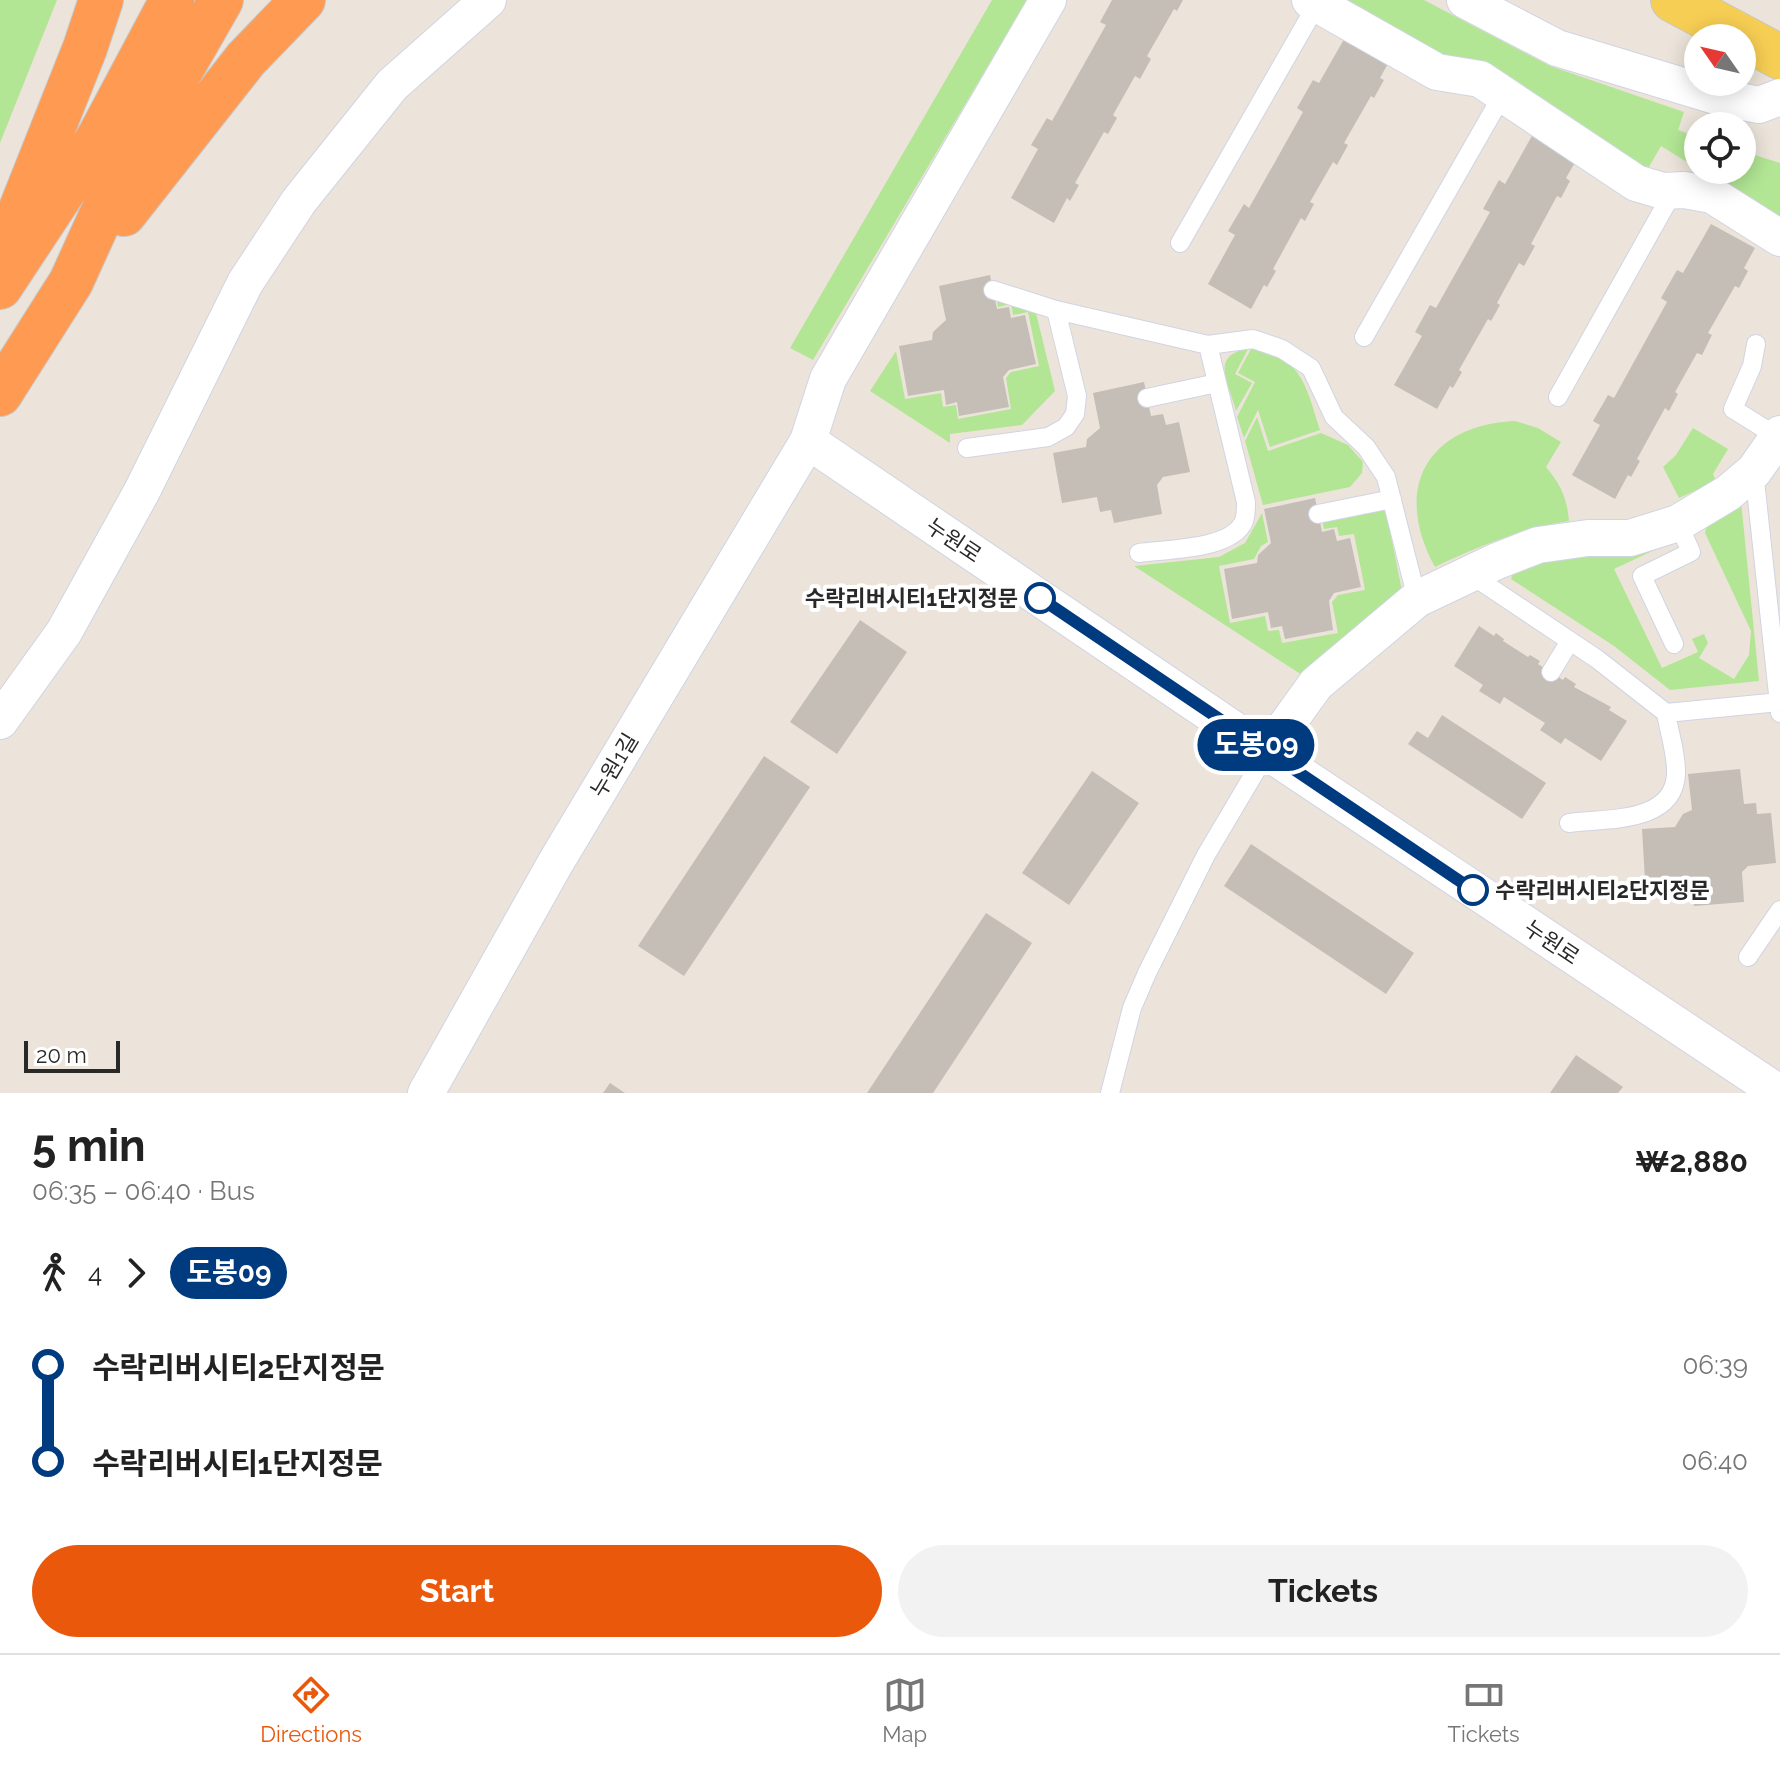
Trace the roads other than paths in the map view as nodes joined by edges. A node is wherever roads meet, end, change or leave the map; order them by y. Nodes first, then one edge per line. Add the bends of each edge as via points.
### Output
1 (101, 0) edge
2 (172, 0) edge
3 (221, 0) edge
4 (303, 0) edge
5 (488, 0) edge
6 (1048, 0) edge
7 (1465, 0) edge
8 (1673, 0) edge
9 (1314, 2) edge
10 (1780, 57) edge
11 (1503, 94) junction
12 (1780, 97) edge
13 (1674, 190) junction
14 (1780, 238) edge
15 (1180, 243) dead end
16 (0, 260) edge
17 (71, 282) junction
18 (0, 287) edge
19 (993, 290) dead end
20 (1056, 310) junction
21 (1364, 337) dead end
22 (1756, 344) dead end
23 (1208, 345) junction
24 (1217, 383) junction
25 (0, 394) edge
26 (1558, 397) dead end
27 (1147, 398) dead end
28 (1779, 435) edge
29 (808, 441) junction
30 (967, 448) dead end
31 (1754, 471) junction
32 (1392, 499) junction
33 (1318, 514) dead end
34 (1688, 552) junction
35 (1139, 553) dead end
36 (1470, 574) junction
37 (1417, 599) junction
38 (1570, 641) junction
39 (1674, 644) dead end
40 (1551, 672) dead end
41 (1779, 705) edge
42 (1666, 713) junction
43 (0, 721) edge
44 (1267, 752) junction
45 (1569, 823) dead end
46 (1780, 910) edge
47 (1748, 957) dead end
48 (426, 1093) edge
49 (1110, 1093) edge
50 (1779, 1093) edge

1 - 16 highway
2 - 18 highway via 99,137
3 - 17 highway via 115,185
4 - 17 highway via 246,59
5 - 43 street via 392,85 299,201 245,283 142,491 64,632
6 - 29 street, 누원1길 via 940,205 828,379
7 - 12 street via 1571,53 1719,97 1759,105
8 - 10 main road
9 - 11 street via 1437,72 1480,79
9 - 15 lane
11 - 13 street via 1636,183
11 - 21 lane
13 - 14 street via 1712,195
13 - 26 lane
17 - 25 highway
19 - 20 lane
20 - 23 lane
20 - 30 lane via 1077,396 1075,414 1066,427 1048,437
22 - 28 lane via 1733,409
23 - 24 lane
23 - 32 lane via 1253,339 1282,349 1311,368 1334,417 1366,447 1386,477
24 - 27 lane
24 - 35 lane via 1246,502 1244,520 1235,533 1217,543
28 - 31 street
29 - 44 street, 누원로
29 - 48 street, 누원1길 via 548,875
31 - 34 street via 1728,493
31 - 41 lane
32 - 33 lane
32 - 37 lane
34 - 36 street via 1630,538 1588,538 1538,545
34 - 39 lane via 1642,576
36 - 37 street
36 - 38 lane
37 - 44 street via 1316,684
38 - 40 lane
38 - 42 lane
41 - 42 lane
42 - 45 lane via 1677,772 1665,803 1647,813
44 - 49 lane via 1206,855 1147,973 1132,1008
44 - 50 street, 누원로
46 - 47 lane

